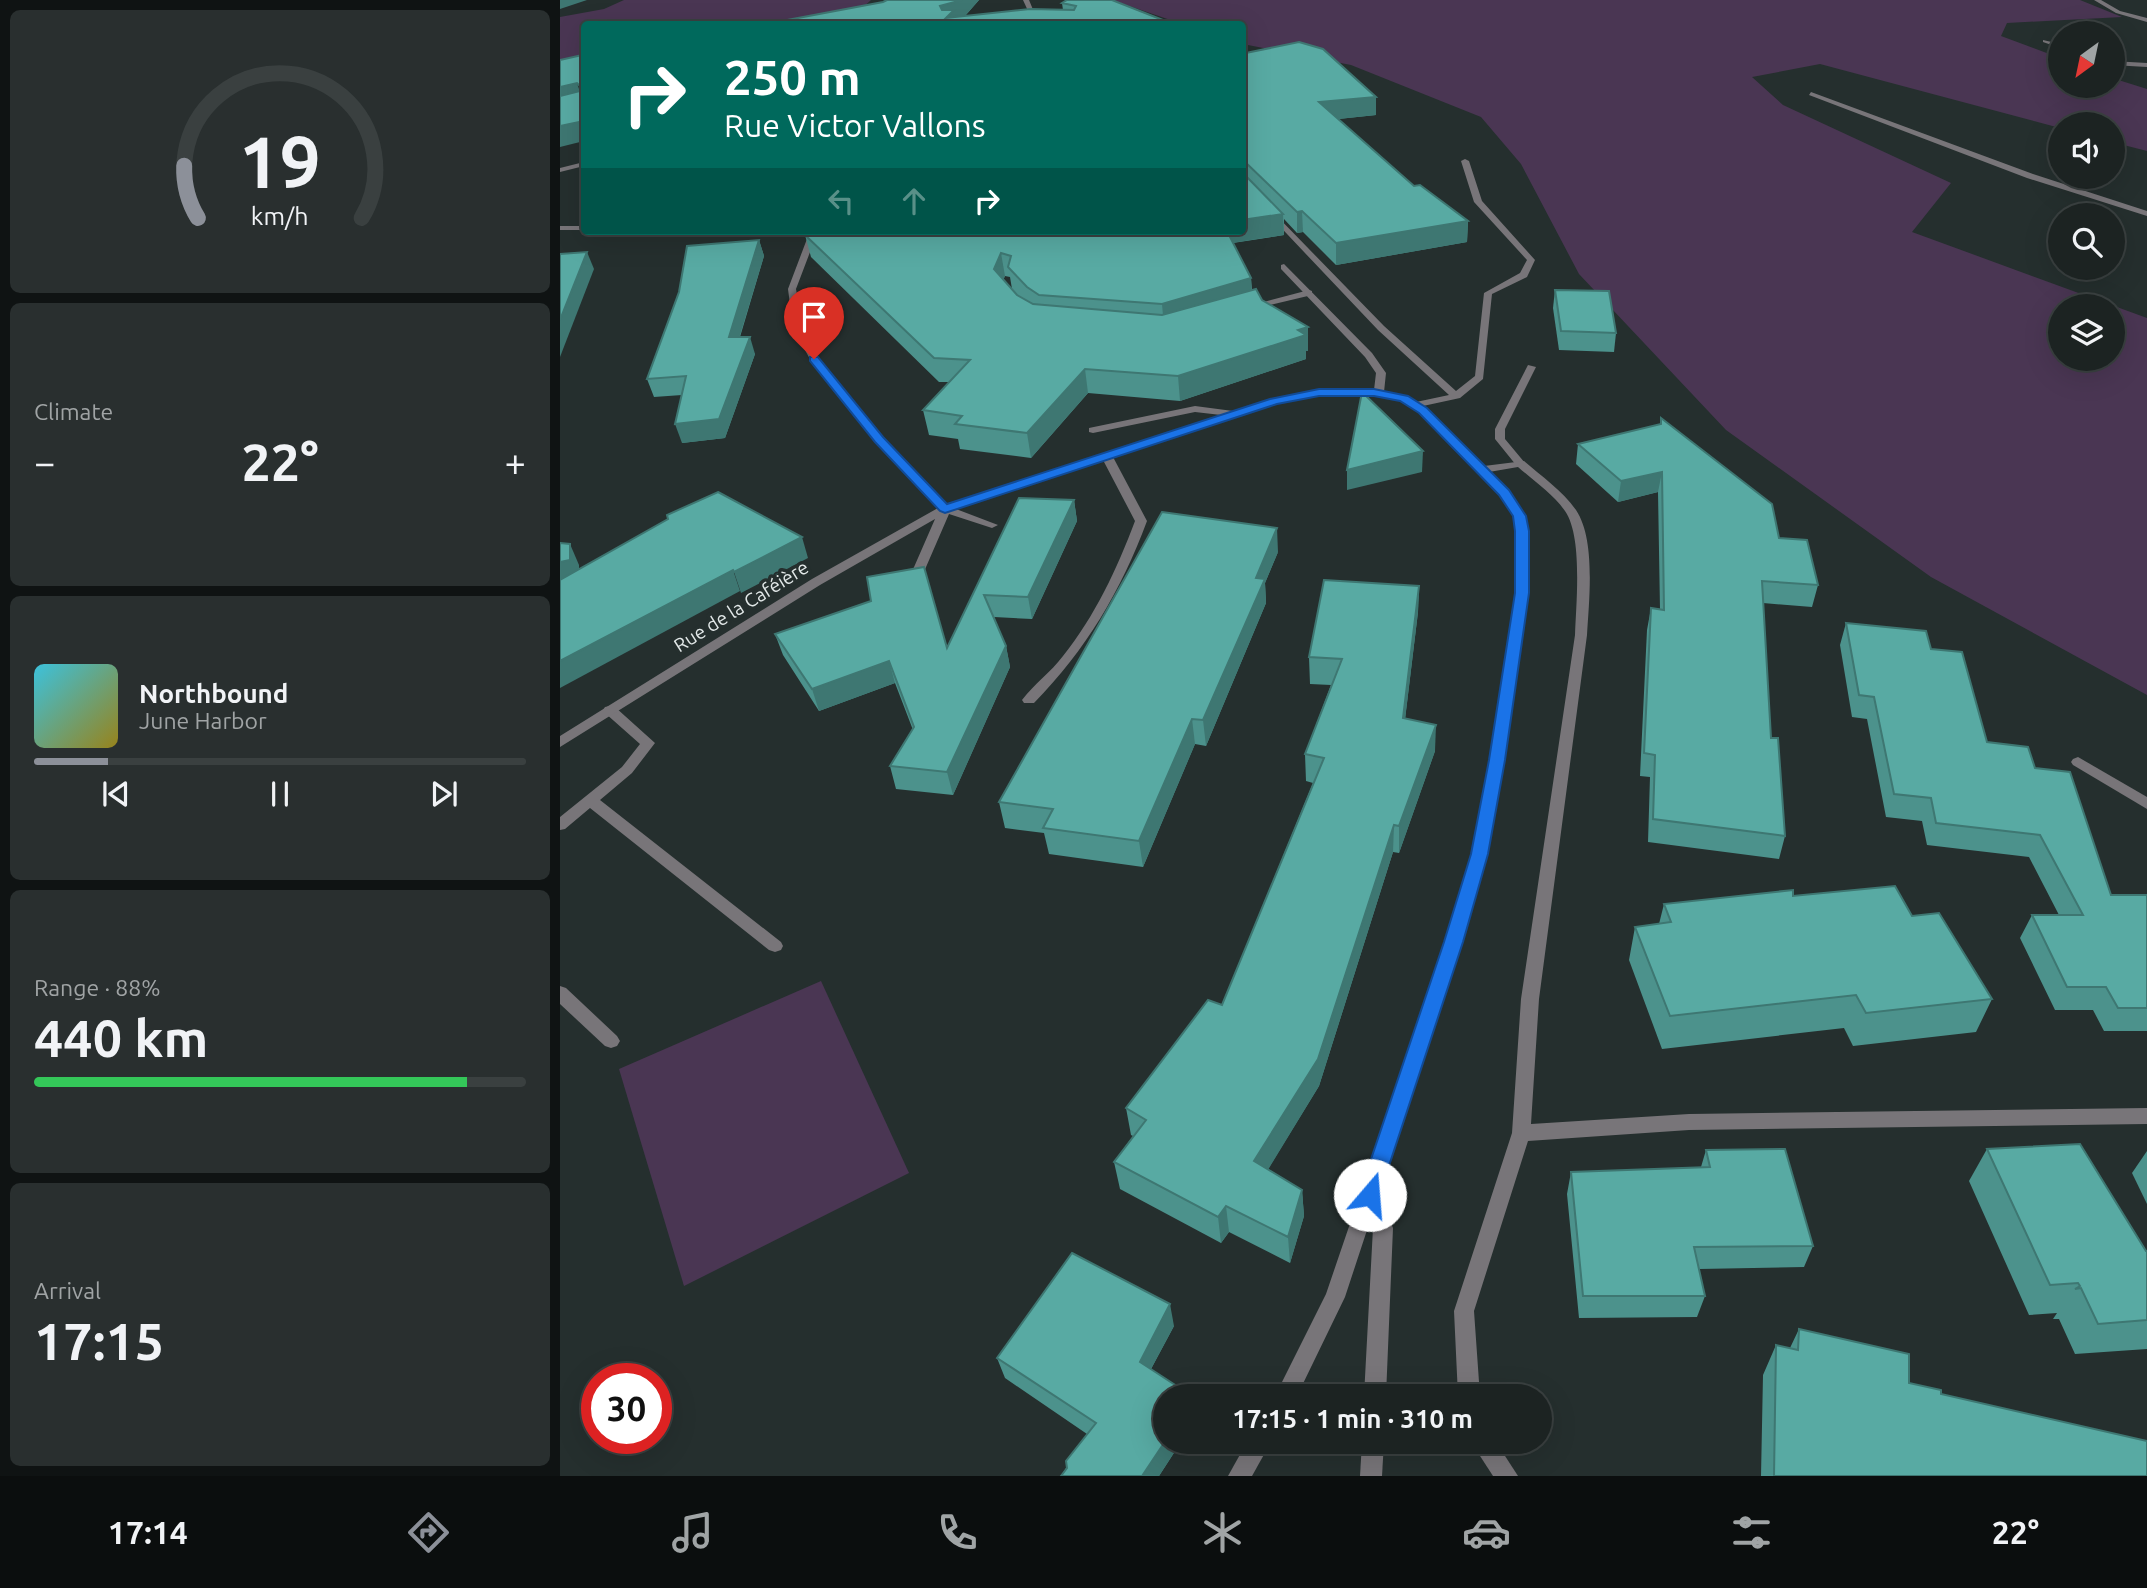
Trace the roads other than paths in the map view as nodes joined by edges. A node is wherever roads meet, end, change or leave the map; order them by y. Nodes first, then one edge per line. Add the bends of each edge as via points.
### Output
1 (2097, 0) edge
2 (1026, 1) edge
3 (2147, 20) edge
4 (1036, 21) edge
5 (2045, 41) dead end
6 (2048, 42) edge
7 (2125, 64) edge
8 (2147, 65) edge
9 (1811, 94) dead end
10 (1465, 160) dead end
11 (581, 165) edge
12 (560, 170) edge
13 (1268, 209) edge
14 (2147, 214) edge
15 (560, 228) edge
16 (581, 228) edge
17 (812, 235) edge
18 (1284, 267) dead end
19 (1309, 293) junction
20 (1234, 311) edge
21 (1531, 367) dead end
22 (1379, 394) junction
23 (1456, 396) junction
24 (1414, 405) junction
25 (1234, 414) junction
26 (1093, 430) dead end
27 (1107, 457) junction
28 (1520, 463) junction
29 (1482, 470) junction
30 (945, 509) junction
31 (992, 525) dead end
32 (917, 574) edge
33 (1029, 701) dead end
34 (610, 710) junction
35 (560, 742) edge
36 (2078, 762) dead end
37 (592, 802) junction
38 (2147, 804) edge
39 (560, 825) edge
40 (775, 946) dead end
41 (560, 993) edge
42 (611, 1041) dead end
43 (2147, 1116) edge
44 (1521, 1133) junction
45 (1370, 1195) junction
46 (1292, 1384) edge
47 (1376, 1384) edge
48 (1468, 1384) edge
49 (1253, 1454) edge
50 (1372, 1454) edge
51 (1491, 1454) edge
52 (1239, 1476) edge
53 (1371, 1476) edge
54 (1507, 1476) edge

1 - 3 street
2 - 4 street via 1028,17
5 - 6 street
7 - 8 street
9 - 14 street via 2030,176
10 - 23 street via 1478,202 1531,260 1524,275 1488,293 1480,377
11 - 12 street
13 - 23 street via 1381,328
15 - 16 street
17 - 30 street via 792,289 798,328 840,393
18 - 19 street
19 - 20 street
19 - 22 street via 1369,355 1381,373
21 - 28 street via 1500,429 1500,439
22 - 24 street, Rue de la Caféière
22 - 25 street, Rue de la Caféière via 1319,393
23 - 24 street
24 - 29 street
25 - 26 street via 1195,409
25 - 27 street, Rue de la Caféière
27 - 30 street, Rue de la Caféière
27 - 33 street via 1141,521 1099,611 1071,655
28 - 29 street
28 - 44 street via 1578,522 1583,582 1581,635 1530,999
29 - 45 street via 1504,493 1519,516 1522,531 1522,593 1497,760 1476,867
30 - 31 street
30 - 32 street
30 - 34 street, Rue de la Caféière via 816,582
34 - 35 street, Rue de la Caféière
34 - 37 street via 648,743
36 - 38 street
37 - 39 street
37 - 40 street
41 - 42 street
43 - 44 street via 1689,1122
44 - 48 street via 1464,1311
45 - 46 street via 1335,1297
45 - 47 street via 1383,1228
49 - 52 street
50 - 53 street
51 - 54 street

